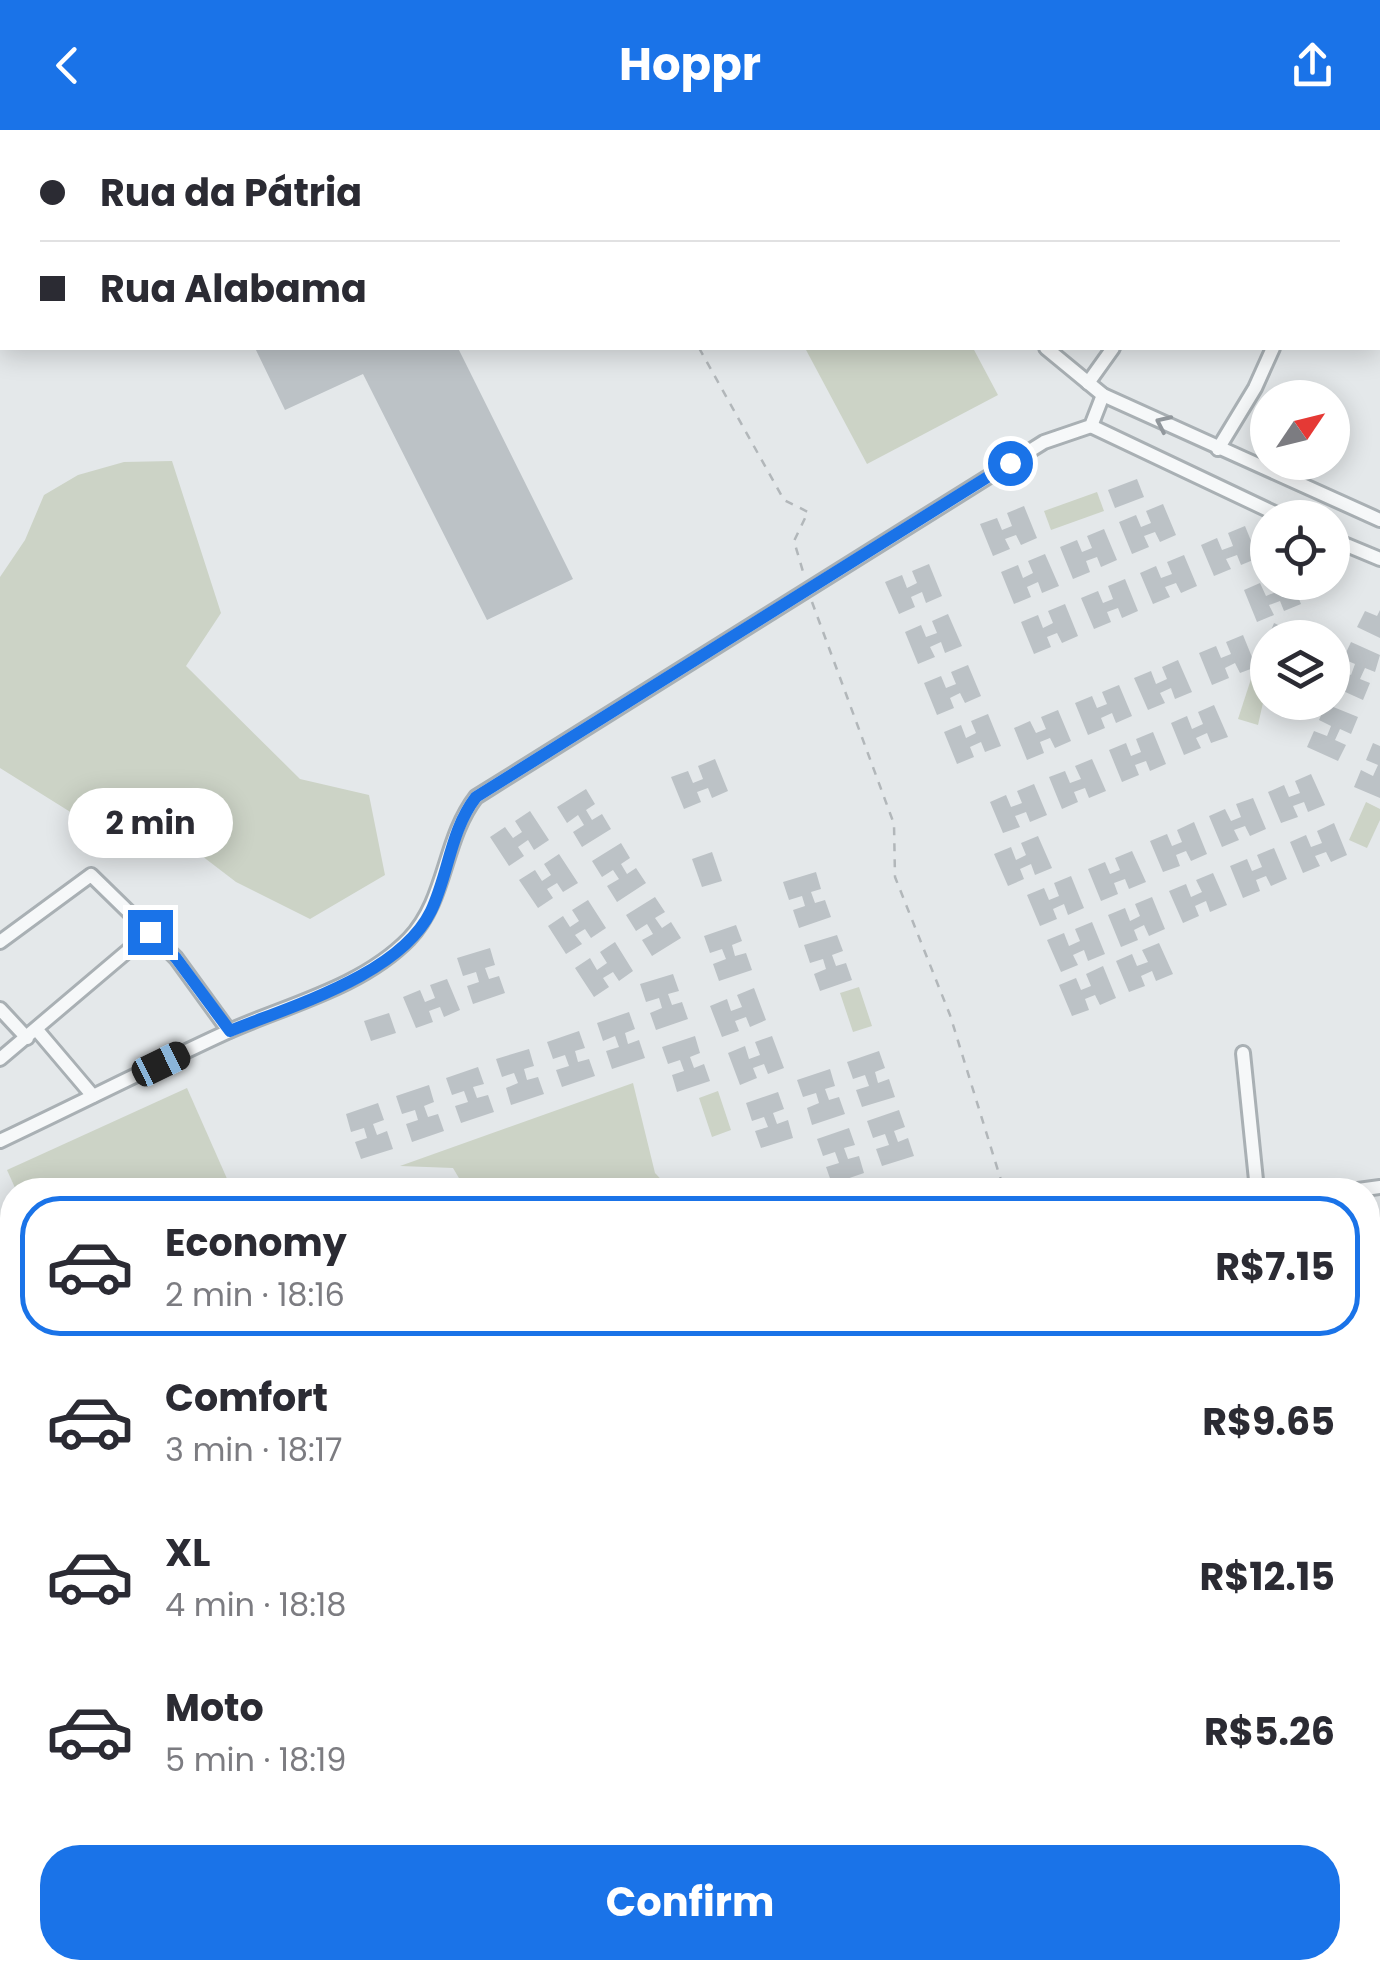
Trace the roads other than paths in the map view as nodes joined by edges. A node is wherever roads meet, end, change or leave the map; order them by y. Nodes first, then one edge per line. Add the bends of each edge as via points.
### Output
1 (1048, 350) edge
2 (1112, 350) edge
3 (1272, 350) edge
4 (1088, 383) junction
5 (1103, 395) junction
6 (1090, 426) junction
7 (1218, 449) junction
8 (1250, 501) edge
9 (1380, 520) edge
10 (1350, 546) edge
11 (1380, 559) edge
12 (150, 932) junction
13 (0, 942) edge
14 (0, 1009) edge
15 (230, 1031) junction
16 (32, 1034) junction
17 (1244, 1053) dead end
18 (0, 1059) edge
19 (93, 1096) junction
20 (0, 1141) edge
21 (1256, 1178) edge

1 - 4 street
2 - 4 street
3 - 7 street
4 - 5 street
5 - 6 street
7 -> 5 street
6 - 8 street
6 - 15 street via 1044,442 476,797 429,914 386,960
7 - 9 street
10 - 11 street
12 - 13 street via 91,875
12 - 15 street
12 - 16 street
14 - 16 street
15 - 19 street
16 - 18 street
16 - 19 street
17 - 21 street
19 - 20 street

